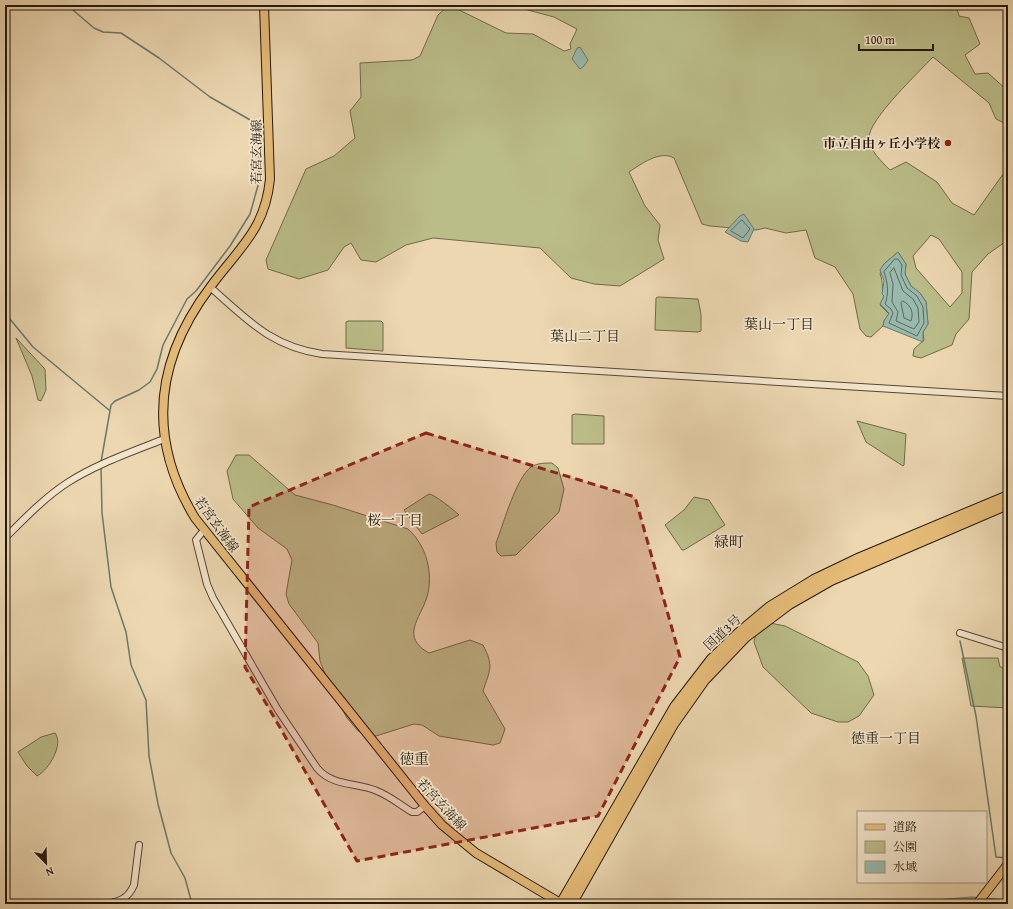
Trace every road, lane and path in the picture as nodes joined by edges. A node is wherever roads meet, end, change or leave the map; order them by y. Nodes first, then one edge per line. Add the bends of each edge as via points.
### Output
1 (264, 5) edge
2 (210, 287) junction
3 (1008, 396) edge
4 (164, 439) junction
5 (1008, 496) edge
6 (1008, 504) edge
7 (204, 530) junction
8 (6, 535) edge
9 (960, 633) dead end
10 (1008, 648) edge
11 (425, 806) junction
12 (139, 845) dead end
13 (1008, 864) edge
14 (106, 904) edge
15 (561, 904) edge
16 (571, 904) edge
17 (978, 904) edge

1 - 2 main road, 若宮玄海線 via 270,179 268,198 252,234
2 - 3 street via 267,335 296,349 322,354
2 - 4 main road, 若宮玄海線 via 181,333 170,363 163,401
4 - 7 main road, 若宮玄海線 via 180,492
4 - 8 street via 66,483
5 - 15 highway, 国道3号 via 814,580 770,607 738,633 712,659 675,707
6 - 16 highway, 国道3号 via 831,580 789,604 745,637 704,680 677,718
7 - 11 main road, 若宮玄海線
7 - 11 street via 196,540 213,598 278,710 317,768 332,780 375,790 412,812 417,812
9 - 10 street
11 - 15 main road, 若宮玄海線 via 476,853
12 - 14 street via 132,891 122,900
13 - 17 main road

